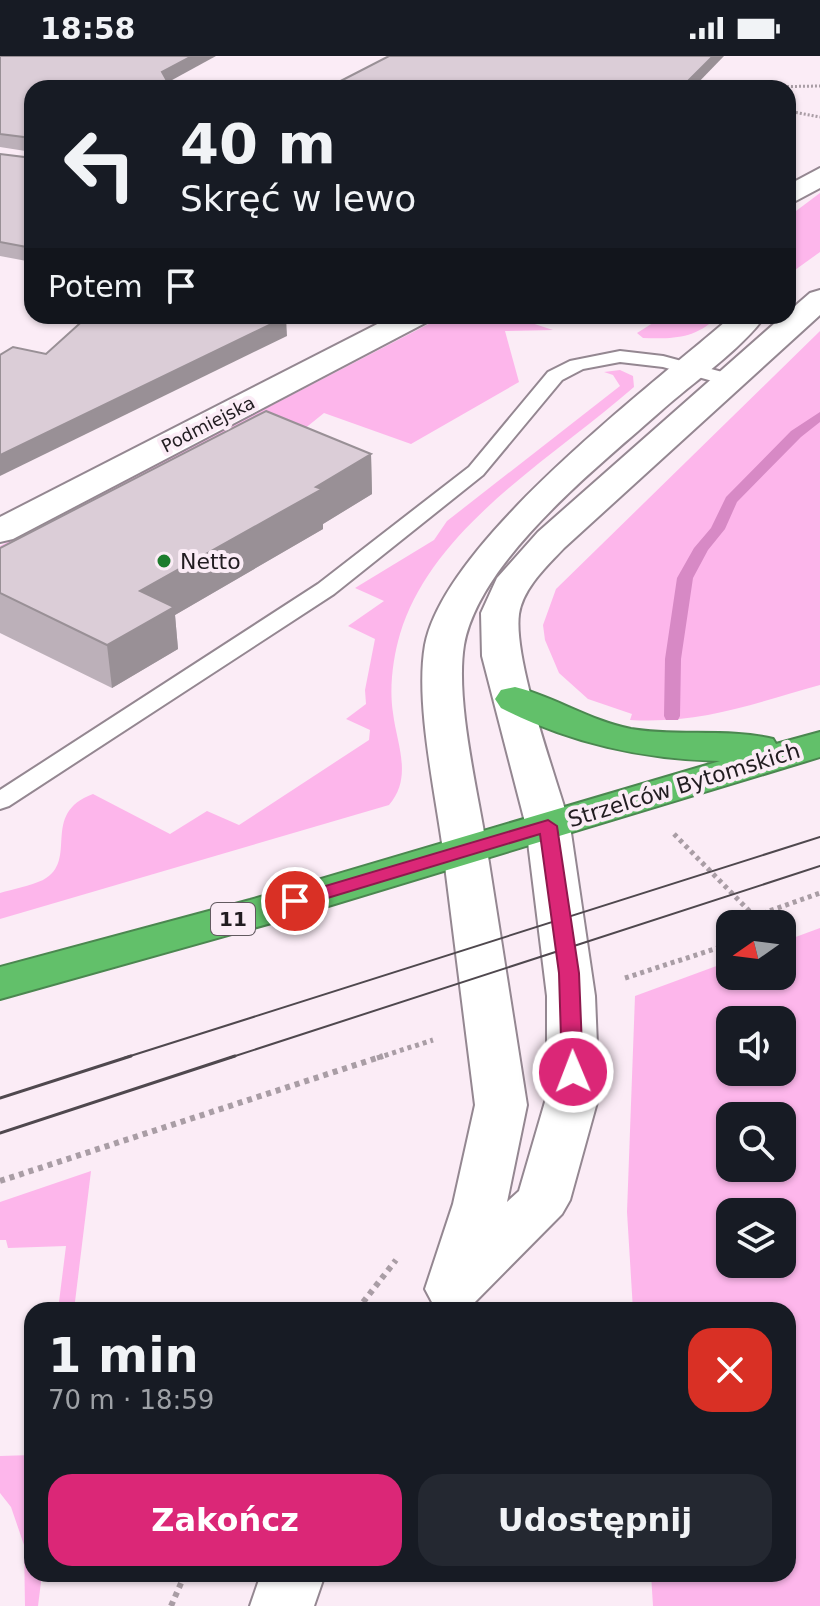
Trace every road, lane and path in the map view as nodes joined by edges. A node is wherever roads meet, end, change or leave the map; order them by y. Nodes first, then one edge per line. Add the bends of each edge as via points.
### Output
1 (796, 86) edge
2 (820, 86) edge
3 (796, 112) edge
4 (820, 117) edge
5 (820, 176) edge
6 (796, 192) edge
7 (811, 284) edge
8 (796, 302) edge
9 (401, 324) edge
10 (741, 324) edge
11 (777, 324) edge
12 (689, 369) junction
13 (730, 380) junction
14 (0, 531) edge
15 (515, 699) junction
16 (814, 746) edge
17 (0, 801) edge
18 (548, 826) junction
19 (670, 830) dead end
20 (465, 850) junction
21 (820, 893) edge
22 (749, 910) edge
23 (772, 910) edge
24 (716, 949) edge
25 (622, 979) dead end
26 (0, 983) edge
27 (438, 1039) dead end
28 (0, 1181) edge
29 (447, 1299) edge
30 (182, 1582) edge
31 (290, 1582) edge
32 (171, 1606) edge
33 (282, 1606) edge

1 - 2 path
3 - 4 path
5 - 6 street
7 - 8 street
9 - 14 street, Podmiejska
10 - 12 street
11 - 13 street
12 - 13 lane
12 - 17 lane via 637,355 599,356 555,376 476,471 326,589
12 - 20 street via 571,473 491,555 461,599 445,644 443,689
13 - 15 street via 551,540 516,578 500,613 502,656
15 - 16 highway via 562,724 647,746
15 - 18 street
16 - 18 highway, Strzelców Bytomskich / 11
18 - 20 highway, 11
18 - 29 street via 571,996 573,1095 543,1200
19 - 22 path
20 - 26 highway, 11
20 - 29 street via 501,1105 480,1204
21 - 23 path
24 - 25 path
27 - 28 path
30 - 32 path
31 - 33 street

